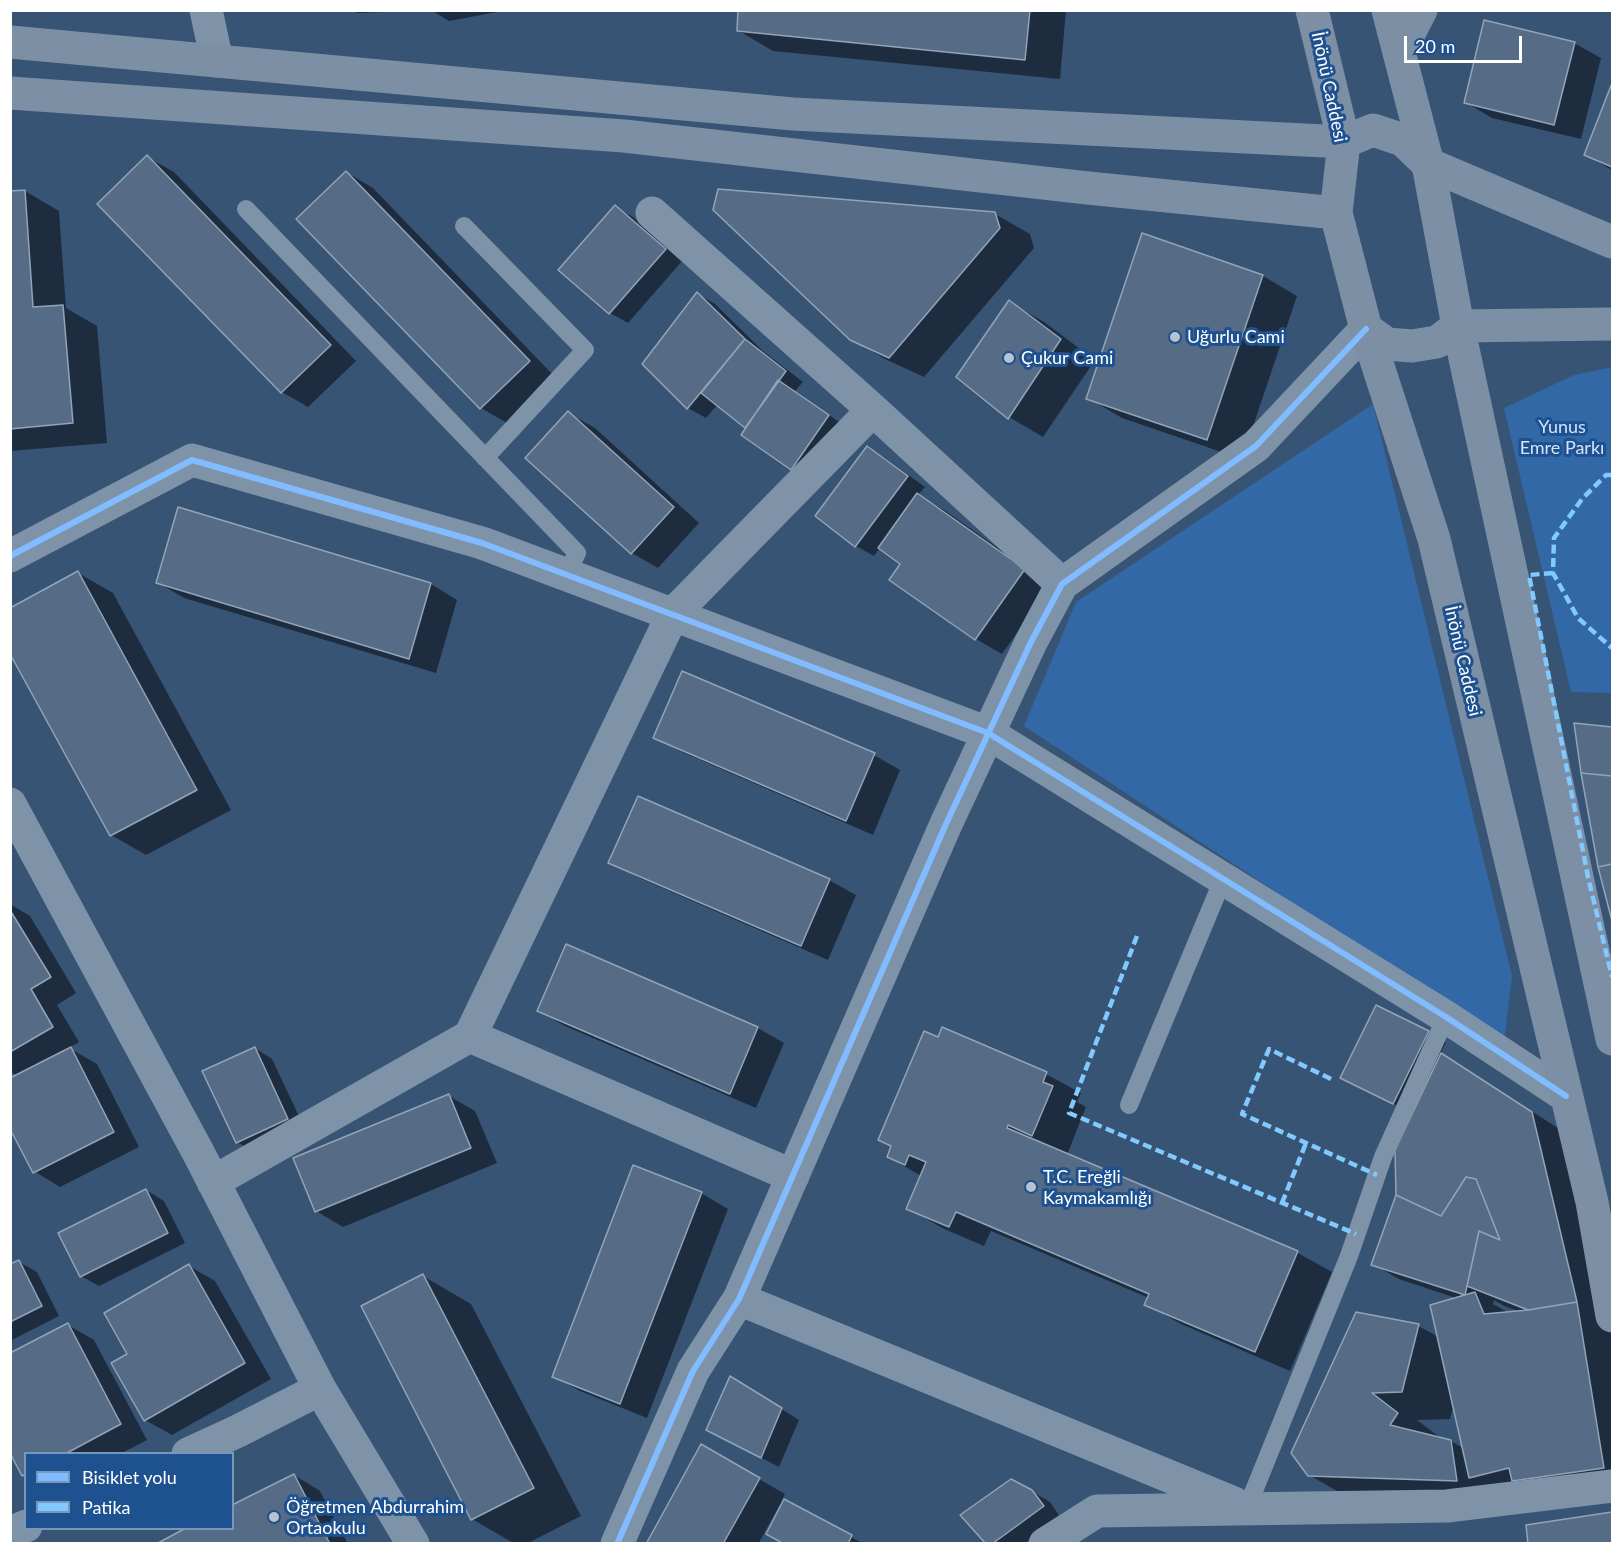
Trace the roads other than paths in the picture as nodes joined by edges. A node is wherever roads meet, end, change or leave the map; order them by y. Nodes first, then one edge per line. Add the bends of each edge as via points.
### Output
1 (206, 10) edge
2 (1312, 10) edge
3 (1388, 10) edge
4 (1421, 10) edge
5 (10, 42) edge
6 (1399, 53) junction
7 (217, 61) junction
8 (10, 93) edge
9 (1344, 142) junction
10 (1428, 164) junction
11 (246, 209) dead end
12 (652, 213) dead end
13 (1336, 213) junction
14 (464, 226) dead end
15 (1612, 242) edge
16 (1612, 324) edge
17 (1458, 326) junction
18 (1366, 329) junction
19 (873, 410) junction
20 (485, 458) junction
21 (10, 556) edge
22 (566, 575) junction
23 (1062, 584) junction
24 (673, 614) junction
25 (988, 733) junction
26 (10, 804) edge
27 (1222, 879) junction
28 (1446, 1017) junction
29 (470, 1036) junction
30 (1612, 1039) edge
31 (1566, 1096) junction
32 (1129, 1105) dead end
33 (793, 1176) junction
34 (213, 1182) junction
35 (739, 1299) junction
36 (1612, 1316) edge
37 (320, 1389) junction
38 (192, 1452) edge
39 (1612, 1486) edge
40 (1247, 1508) junction
41 (413, 1544) edge
42 (617, 1544) edge
43 (1045, 1544) edge

1 - 7 street
2 - 9 main road, İnönü Caddesi
3 - 6 main road
4 - 6 main road
5 - 7 main road
6 - 10 main road
7 - 9 main road via 793,114
8 - 13 main road via 624,136
9 - 10 main road via 1373,130 1403,140
9 - 13 main road, İnönü Caddesi
10 - 15 main road
10 - 17 main road
11 - 20 lane
12 - 19 street
13 - 18 main road, İnönü Caddesi
14 - 20 lane via 585,350
16 - 17 main road
17 - 18 main road via 1437,342 1412,346 1387,344
17 - 30 main road
18 - 23 street via 1256,446
18 - 31 main road, İnönü Caddesi via 1434,539
19 - 23 street
19 - 24 street
20 - 22 lane via 577,553
21 - 22 street via 192,460 482,543
22 - 24 street
23 - 25 street
24 - 25 street
24 - 29 street
25 - 27 street
25 - 33 street
26 - 34 street
27 - 28 street
27 - 32 lane
28 - 31 street
28 - 40 lane via 1383,1157 1348,1256
29 - 33 street
29 - 34 street
31 - 36 main road, İnönü Caddesi via 1592,1202
33 - 35 street
34 - 37 street
35 - 40 street
35 - 42 street via 693,1371
37 - 38 street
37 - 41 street
39 - 40 street via 1447,1506
40 - 43 street via 1097,1511

